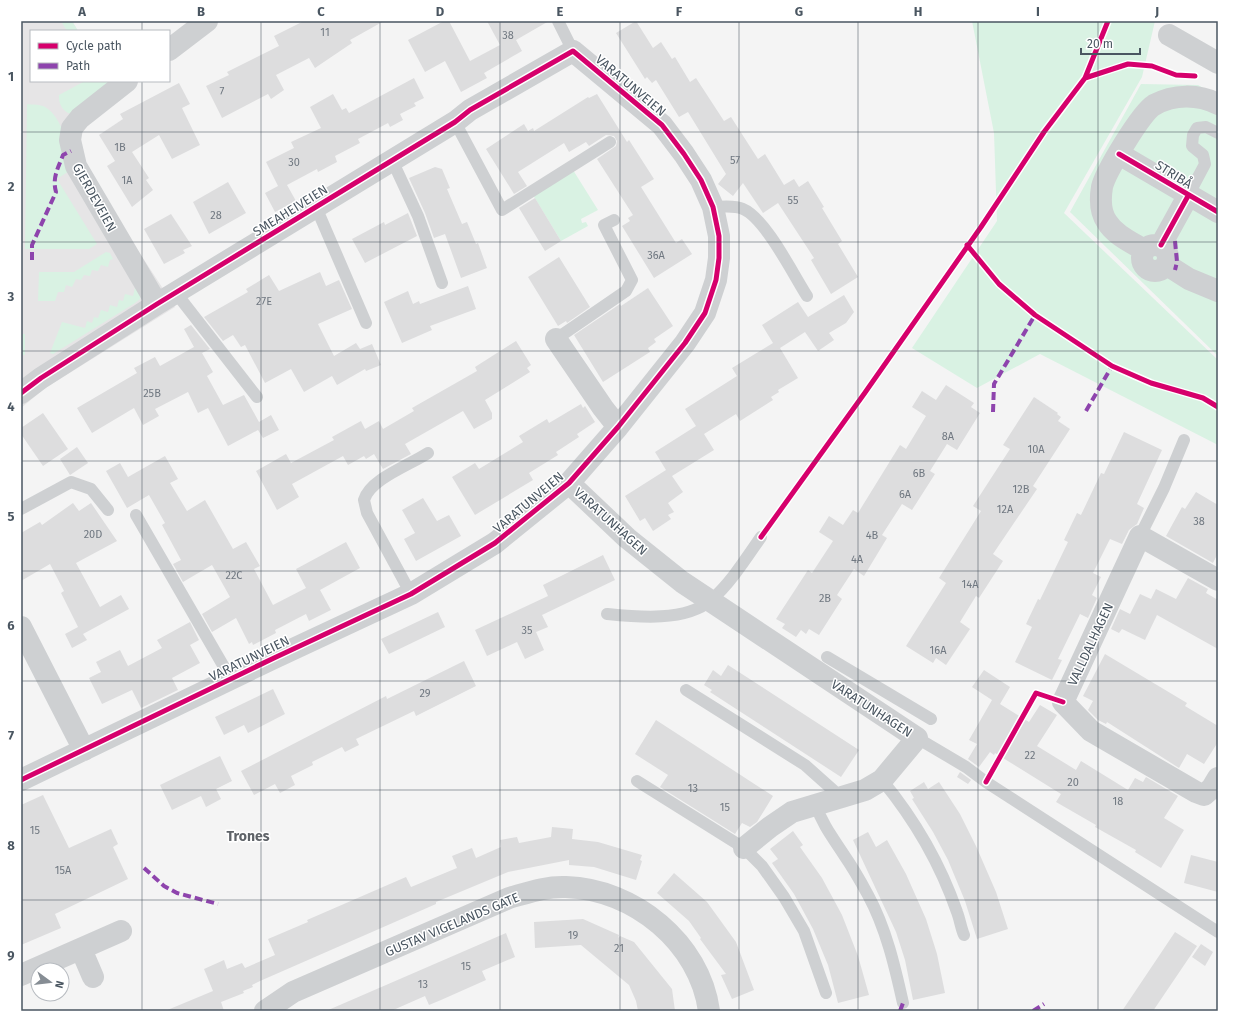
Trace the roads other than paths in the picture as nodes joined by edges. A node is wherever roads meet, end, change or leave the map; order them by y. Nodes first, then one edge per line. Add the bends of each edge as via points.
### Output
1 (207, 21) edge
2 (558, 21) edge
3 (1169, 35) dead end
4 (170, 49) edge
5 (573, 51) junction
6 (1218, 63) edge
7 (126, 82) edge
8 (1218, 104) edge
9 (455, 122) junction
10 (1218, 133) edge
11 (610, 142) dead end
12 (1119, 154) junction
13 (392, 160) junction
14 (1188, 196) junction
15 (316, 207) junction
16 (713, 207) junction
17 (1218, 212) edge
18 (614, 220) dead end
19 (1157, 253) junction
20 (1190, 278) junction
21 (442, 283) dead end
22 (1218, 291) edge
23 (176, 293) junction
24 (807, 296) dead end
25 (1218, 302) edge
26 (157, 304) junction
27 (366, 323) dead end
28 (556, 339) joint
29 (21, 393) edge
30 (257, 397) dead end
31 (618, 427) junction
32 (1184, 440) dead end
33 (428, 453) dead end
34 (569, 483) junction
35 (21, 509) edge
36 (108, 510) dead end
37 (136, 515) dead end
38 (1140, 536) junction
39 (761, 537) dead end
40 (1218, 580) edge
41 (411, 594) junction
42 (711, 601) junction
43 (606, 614) dead end
44 (21, 627) edge
45 (827, 657) dead end
46 (231, 678) junction
47 (686, 690) dead end
48 (931, 719) dead end
49 (917, 738) junction
50 (84, 750) junction
51 (1218, 778) edge
52 (21, 780) edge
53 (882, 780) junction
54 (637, 781) dead end
55 (838, 798) junction
56 (816, 805) junction
57 (744, 848) junction
58 (121, 932) dead end
59 (1218, 932) edge
60 (964, 935) dead end
61 (81, 949) junction
62 (21, 975) edge
63 (93, 977) dead end
64 (826, 993) dead end
65 (903, 1003) dead end
66 (265, 1011) edge
67 (709, 1011) edge

1 - 4 street
2 - 5 lane
3 - 6 street
5 - 9 street, SMEAHEIVEIEN via 470,110
5 - 16 street, VARATUNVEIEN via 662,125 701,180
7 - 26 street, GJERDEVEIEN via 80,118 72,128 71,151 76,166
8 - 12 street via 1191,95 1172,98 1153,106 1140,119
9 - 11 lane via 502,210
9 - 13 street, SMEAHEIVEIEN
10 - 14 lane via 1206,127 1197,128 1192,134 1192,146 1204,155 1205,164
12 - 14 street, STRIBÅ
12 - 19 street via 1102,186 1101,206 1107,223 1121,236
13 - 15 street, SMEAHEIVEIEN
13 - 21 lane via 418,216
14 - 17 street, STRIBÅ
14 - 19 street
15 - 23 street, SMEAHEIVEIEN
15 - 27 lane
16 - 24 lane via 735,208 754,215
16 - 31 street, VARATUNVEIEN via 719,236 719,258 716,280 704,313 685,343
18 - 28 lane via 604,225 632,280 626,291
19 - 20 street
20 - 22 street
20 - 25 street
23 - 26 street, SMEAHEIVEIEN
23 - 30 lane
26 - 29 street, SMEAHEIVEIEN
28 - 31 street
31 - 34 street, VARATUNVEIEN
32 - 38 lane
33 - 41 lane via 370,488 364,500 367,513
34 - 41 street, VARATUNVEIEN via 495,543
34 - 42 street, VARATUNHAGEN via 627,538 682,582
35 - 36 lane via 70,482 91,488
37 - 46 lane
38 - 40 street
38 - 51 street, VALLDALHAGEN via 1063,702 1091,731 1196,792 1204,795
39 - 42 lane
41 - 46 street, VARATUNVEIEN
42 - 43 lane via 680,615
42 - 49 street, VARATUNHAGEN
44 - 50 street
45 - 48 lane
46 - 50 street, VARATUNVEIEN
47 - 55 lane via 805,766 833,790
49 - 53 street, VARATUNHAGEN
49 - 59 lane via 966,767
50 - 52 street, VARATUNVEIEN
53 - 55 street, VARATUNHAGEN via 865,790
53 - 60 lane via 898,797 922,834 953,901
54 - 57 lane
55 - 56 street, VARATUNHAGEN
56 - 57 street, VARATUNHAGEN via 792,812
56 - 65 lane via 826,828 869,896 895,967
57 - 64 lane via 762,866 804,931
58 - 61 street
61 - 62 street
61 - 63 street
66 - 67 street, GUSTAV VIGELANDS GATE via 293,992 509,898 540,889 565,887 592,890 615,897 643,912 670,934 688,954 700,977

